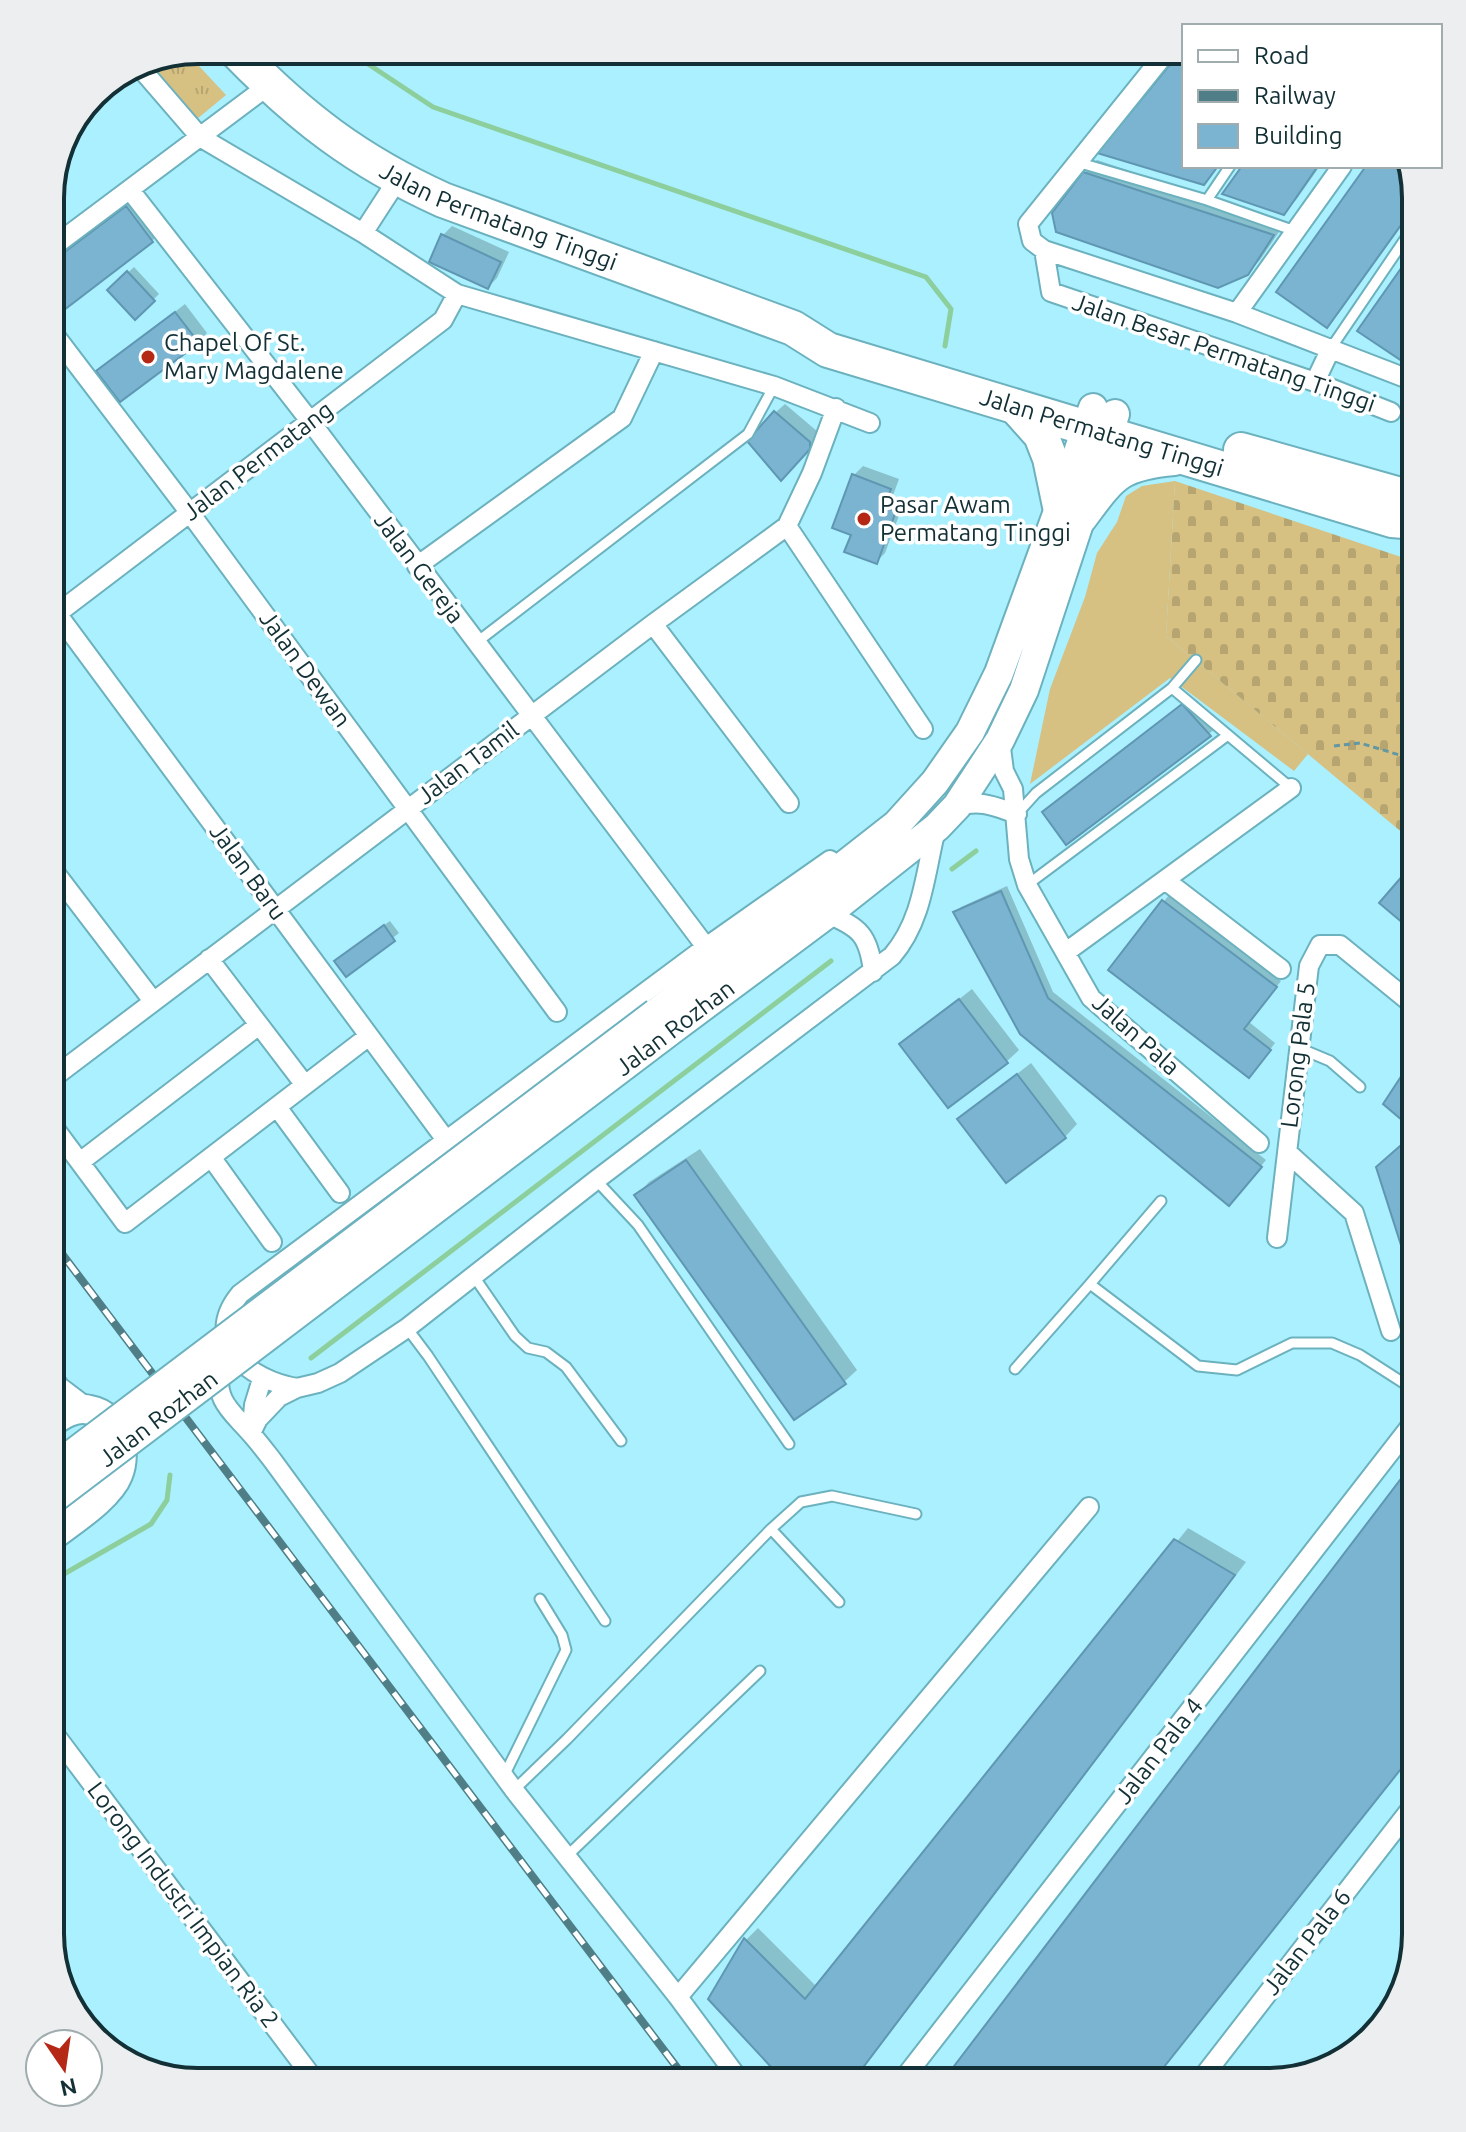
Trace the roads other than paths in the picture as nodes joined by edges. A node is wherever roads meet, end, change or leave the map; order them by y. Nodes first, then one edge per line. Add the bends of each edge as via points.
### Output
1 (249, 64) edge
2 (1157, 64) edge
3 (146, 75) edge
4 (269, 85) junction
5 (200, 137) junction
6 (1077, 162) junction
7 (1229, 168) edge
8 (1341, 168) edge
9 (398, 179) junction
10 (130, 190) junction
11 (1207, 200) junction
12 (1295, 231) junction
13 (363, 233) junction
14 (64, 239) edge
15 (1402, 244) edge
16 (1038, 246) junction
17 (457, 294) junction
18 (1237, 313) junction
19 (793, 328) junction
20 (64, 347) edge
21 (1331, 348) junction
22 (654, 351) junction
23 (1402, 376) edge
24 (1315, 382) junction
25 (774, 386) junction
26 (1016, 407) junction
27 (836, 408) junction
28 (1391, 412) dead end
29 (310, 421) junction
30 (1100, 421) junction
31 (870, 423) dead end
32 (1186, 457) junction
33 (1402, 502) edge
34 (1402, 503) edge
35 (1070, 512) junction
36 (190, 513) junction
37 (787, 526) junction
38 (417, 566) junction
39 (64, 604) edge
40 (653, 624) junction
41 (64, 627) edge
42 (476, 643) junction
43 (1196, 660) dead end
44 (1172, 688) junction
45 (531, 716) junction
46 (923, 729) dead end
47 (1228, 735) junction
48 (1000, 740) junction
49 (935, 782) junction
50 (1291, 788) joint
51 (789, 803) dead end
52 (957, 806) junction
53 (408, 808) junction
54 (1017, 814) junction
55 (937, 827) junction
56 (1165, 880) junction
57 (64, 884) edge
58 (1027, 885) junction
59 (275, 909) junction
60 (827, 914) junction
61 (706, 947) junction
62 (1066, 952) junction
63 (209, 959) junction
64 (1281, 969) dead end
65 (873, 972) junction
66 (1402, 996) edge
67 (153, 1001) junction
68 (557, 1012) dead end
69 (661, 1024) junction
70 (259, 1025) junction
71 (369, 1036) junction
72 (1299, 1048) junction
73 (64, 1069) edge
74 (305, 1085) junction
75 (1360, 1087) dead end
76 (277, 1107) junction
77 (446, 1140) junction
78 (64, 1141) edge
79 (1259, 1143) dead end
80 (1287, 1152) junction
81 (211, 1157) junction
82 (80, 1162) junction
83 (596, 1180) junction
84 (340, 1193) dead end
85 (1161, 1201) dead end
86 (1277, 1238) dead end
87 (272, 1242) dead end
88 (473, 1275) junction
89 (1090, 1284) junction
90 (407, 1328) junction
91 (1391, 1331) dead end
92 (228, 1340) junction
93 (1015, 1369) dead end
94 (262, 1379) junction
95 (1402, 1382) edge
96 (297, 1388) junction
97 (64, 1390) edge
98 (89, 1409) junction
99 (64, 1414) edge
100 (251, 1433) junction
101 (1402, 1437) edge
102 (621, 1441) dead end
103 (789, 1444) dead end
104 (64, 1461) edge
105 (64, 1490) edge
106 (1089, 1507) dead end
107 (916, 1514) dead end
108 (64, 1527) edge
109 (771, 1529) junction
110 (540, 1599) dead end
111 (839, 1602) dead end
112 (605, 1621) dead end
113 (760, 1671) dead end
114 (64, 1747) edge
115 (509, 1783) junction
116 (1402, 1820) edge
117 (567, 1856) junction
118 (678, 1997) junction
119 (305, 2068) edge
120 (731, 2068) edge
121 (912, 2068) edge
122 (1210, 2068) edge

1 - 4 highway, Jalan Permatang Tinggi
2 - 6 street
3 - 5 street
4 - 5 street
4 - 9 highway, Jalan Permatang Tinggi via 334,140
5 - 10 street
5 - 13 street
6 - 11 lane
6 - 16 street via 1028,224
7 - 11 lane
8 - 12 street
9 - 13 street
9 - 19 highway, Jalan Permatang Tinggi
10 - 14 street
10 - 29 street, Jalan Gereja
11 - 12 lane
12 - 18 street
13 - 17 street
15 - 21 lane
16 - 18 street, Jalan Besar Permatang Tinggi
16 - 24 street, Jalan Besar Permatang Tinggi via 1051,292
17 - 22 street
17 - 29 street, Jalan Permatang via 443,320
18 - 21 street, Jalan Besar Permatang Tinggi
19 - 26 highway, Jalan Permatang Tinggi via 828,350
19 - 30 highway, Jalan Permatang Tinggi via 837,331
20 - 36 street, Jalan Dewan
21 - 23 street, Jalan Besar Permatang Tinggi
21 - 24 street
22 - 25 street
22 - 38 street via 622,418
24 - 28 street, Jalan Besar Permatang Tinggi
25 - 27 street
25 - 42 lane via 748,434
26 - 30 highway, Jalan Permatang Tinggi
26 - 35 highway via 1041,435
27 - 31 street
27 - 37 street, Jalan Tamil
29 - 36 street, Jalan Permatang
29 - 38 street, Jalan Gereja
30 - 32 highway, Jalan Permatang Tinggi
30 - 33 highway, Jalan Permatang Tinggi
30 - 35 main road, Jalan Rozhan
32 - 34 highway, Jalan Permatang Tinggi
32 - 35 highway via 1126,466
35 - 48 main road, Jalan Rozhan via 1024,690
35 - 49 main road, Jalan Rozhan via 970,732
36 - 39 street, Jalan Permatang
36 - 53 street, Jalan Dewan
37 - 40 street, Jalan Tamil
37 - 46 street
38 - 42 street, Jalan Gereja
40 - 45 street, Jalan Tamil
40 - 51 street
41 - 59 street, Jalan Baru
42 - 45 street, Jalan Gereja
43 - 44 lane
44 - 47 lane
44 - 54 lane via 1036,793
45 - 53 street, Jalan Tamil
45 - 61 street, Jalan Gereja
47 - 50 lane
47 - 58 lane
48 - 52 main road, Jalan Rozhan
48 - 54 street, Jalan Pala
49 - 61 street
49 - 69 main road, Jalan Rozhan via 897,824
50 - 56 street
52 - 54 street via 975,802
52 - 55 main road, Jalan Rozhan
53 - 59 street, Jalan Tamil
53 - 68 street, Jalan Dewan
54 - 58 street, Jalan Pala via 1019,859
55 - 60 main road, Jalan Rozhan
55 - 65 street via 915,922 904,942
56 - 62 street
56 - 64 street
57 - 67 street
58 - 62 street, Jalan Pala
59 - 63 street, Jalan Tamil
59 - 71 street, Jalan Baru
60 - 65 street via 860,931
60 - 69 main road, Jalan Rozhan
61 - 77 street
62 - 79 street, Jalan Pala via 1091,998
63 - 67 street, Jalan Tamil
63 - 70 street
65 - 83 street
66 - 72 street, Lorong Pala 5 via 1340,945 1320,945 1309,966
67 - 73 street, Jalan Tamil
69 - 104 main road, Jalan Rozhan, bridge
69 - 105 main road, Jalan Rozhan, bridge
70 - 74 street
70 - 82 street
71 - 74 street
71 - 77 street, Jalan Baru
72 - 75 lane via 1330,1061
72 - 80 street, Lorong Pala 5
74 - 76 street
76 - 81 street
76 - 84 street
77 - 92 street via 240,1294 225,1322
78 - 82 street
80 - 86 street, Lorong Pala 5
80 - 91 street via 1354,1213
81 - 82 street via 125,1223
81 - 87 street
83 - 88 street
83 - 103 lane via 638,1225
85 - 89 lane
88 - 90 street
88 - 102 lane via 515,1336 566,1367
89 - 93 lane
89 - 95 lane via 1198,1366 1237,1370 1292,1343 1332,1343
90 - 96 street via 340,1373
90 - 112 lane
92 - 94 street via 246,1367
92 - 100 street via 217,1381 220,1395
94 - 96 street
94 - 100 street
96 - 100 street via 267,1407
97 - 98 street
98 - 99 main road
98 - 108 main road via 105,1417 122,1440 119,1474 110,1489
100 - 115 street
101 - 121 street, Jalan Pala 4
106 - 118 street
107 - 109 lane via 832,1496 801,1502
109 - 111 lane
109 - 115 lane via 567,1739
110 - 115 lane via 566,1650
113 - 117 lane
114 - 119 street, Lorong Industri Impian Ria 2
115 - 117 street
116 - 122 street, Jalan Pala 6
117 - 118 street
118 - 120 street

